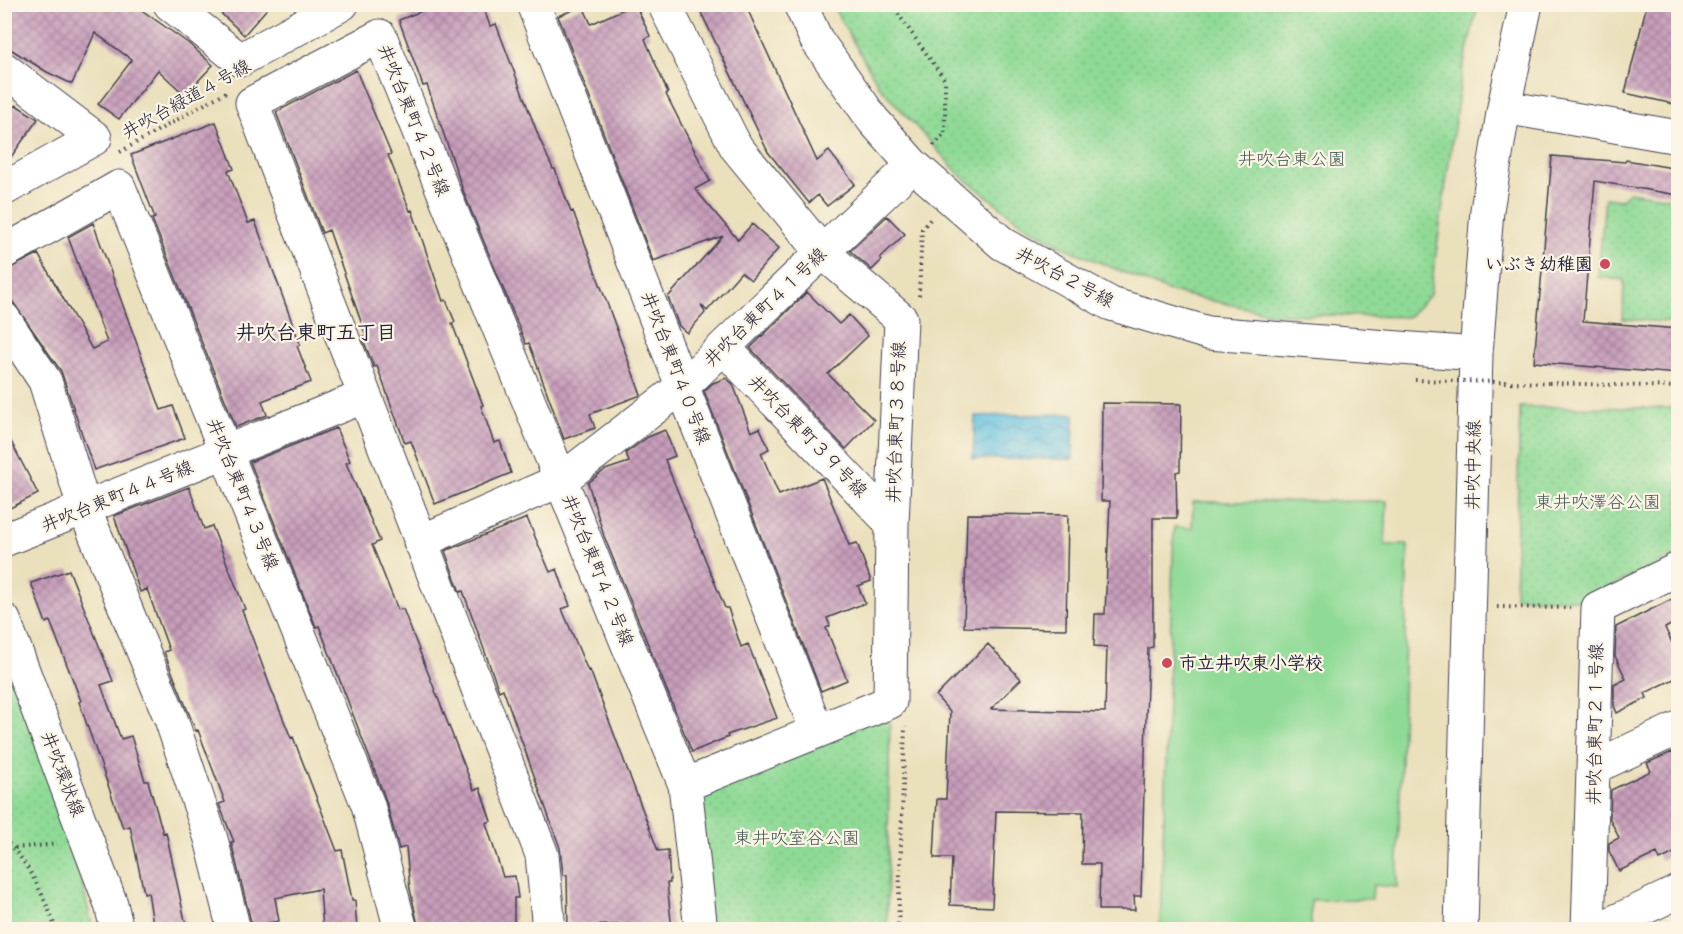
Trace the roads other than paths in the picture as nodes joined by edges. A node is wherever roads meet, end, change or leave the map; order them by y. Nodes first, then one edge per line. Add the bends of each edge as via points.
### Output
1 (170, 4) edge
2 (342, 4) edge
3 (533, 4) edge
4 (664, 4) edge
5 (800, 4) edge
6 (1526, 4) edge
7 (4, 69) edge
8 (1504, 107) junction
9 (1678, 137) edge
10 (913, 165) junction
11 (4, 189) edge
12 (4, 252) edge
13 (822, 252) junction
14 (4, 319) edge
15 (724, 348) junction
16 (1476, 354) junction
17 (683, 386) junction
18 (363, 397) junction
19 (226, 452) junction
20 (561, 480) junction
21 (85, 510) junction
22 (892, 524) junction
23 (4, 540) edge
24 (420, 542) junction
25 (1678, 569) edge
26 (4, 620) edge
27 (1678, 728) edge
28 (818, 731) junction
29 (1595, 767) junction
30 (685, 785) junction
31 (1678, 892) edge
32 (117, 930) edge
33 (234, 930) edge
34 (401, 930) edge
35 (549, 930) edge
36 (701, 930) edge
37 (1461, 930) edge
38 (1588, 930) edge
39 (1597, 930) edge

1 - 2 street via 240,60
3 - 17 street, 井吹台東町４０号線
4 - 13 street, 井吹台東町３８号線 via 736,147
5 - 10 street, 井吹台２号線 via 816,39 860,102
6 - 8 street, 井吹中央線
7 - 11 street via 94,138
8 - 9 street
8 - 16 street, 井吹中央線 via 1487,210
10 - 13 street, 井吹台東町４１号線
10 - 16 street, 井吹台２号線 via 1003,244 1111,304 1208,333
12 - 19 street, 井吹台東町４３号線 via 119,187
13 - 15 street, 井吹台東町４１号線
13 - 22 street, 井吹台東町３８号線 via 900,320
14 - 21 street via 45,381
15 - 17 street, 井吹台東町４１号線
15 - 22 street, 井吹台東町３９号線
16 - 37 street, 井吹中央線
17 - 20 street, 井吹台東町４１号線
17 - 28 street, 井吹台東町４０号線
18 - 19 street, 井吹台東町４４号線
18 - 20 street, 井吹台東町４２号線 via 252,103 380,36
18 - 24 street, 井吹台東町４２号線
19 - 21 street, 井吹台東町４４号線
19 - 34 street, 井吹台東町４３号線 via 368,806
20 - 24 street, 井吹台東町４１号線
20 - 30 street, 井吹台東町４２号線
21 - 23 street, 井吹台東町４４号線
21 - 33 street via 171,719 211,839
22 - 28 street, 井吹台東町３８号線 via 890,702
24 - 35 street, 井吹台東町４２号線 via 542,855
25 - 29 street, 井吹台東町２１号線 via 1598,608
26 - 32 street, 井吹環状線 via 111,904
27 - 29 street
28 - 30 street, 井吹台東町３８号線
29 - 38 street, 井吹台東町２１号線
30 - 36 street, 井吹台東町４２号線
31 - 39 street

